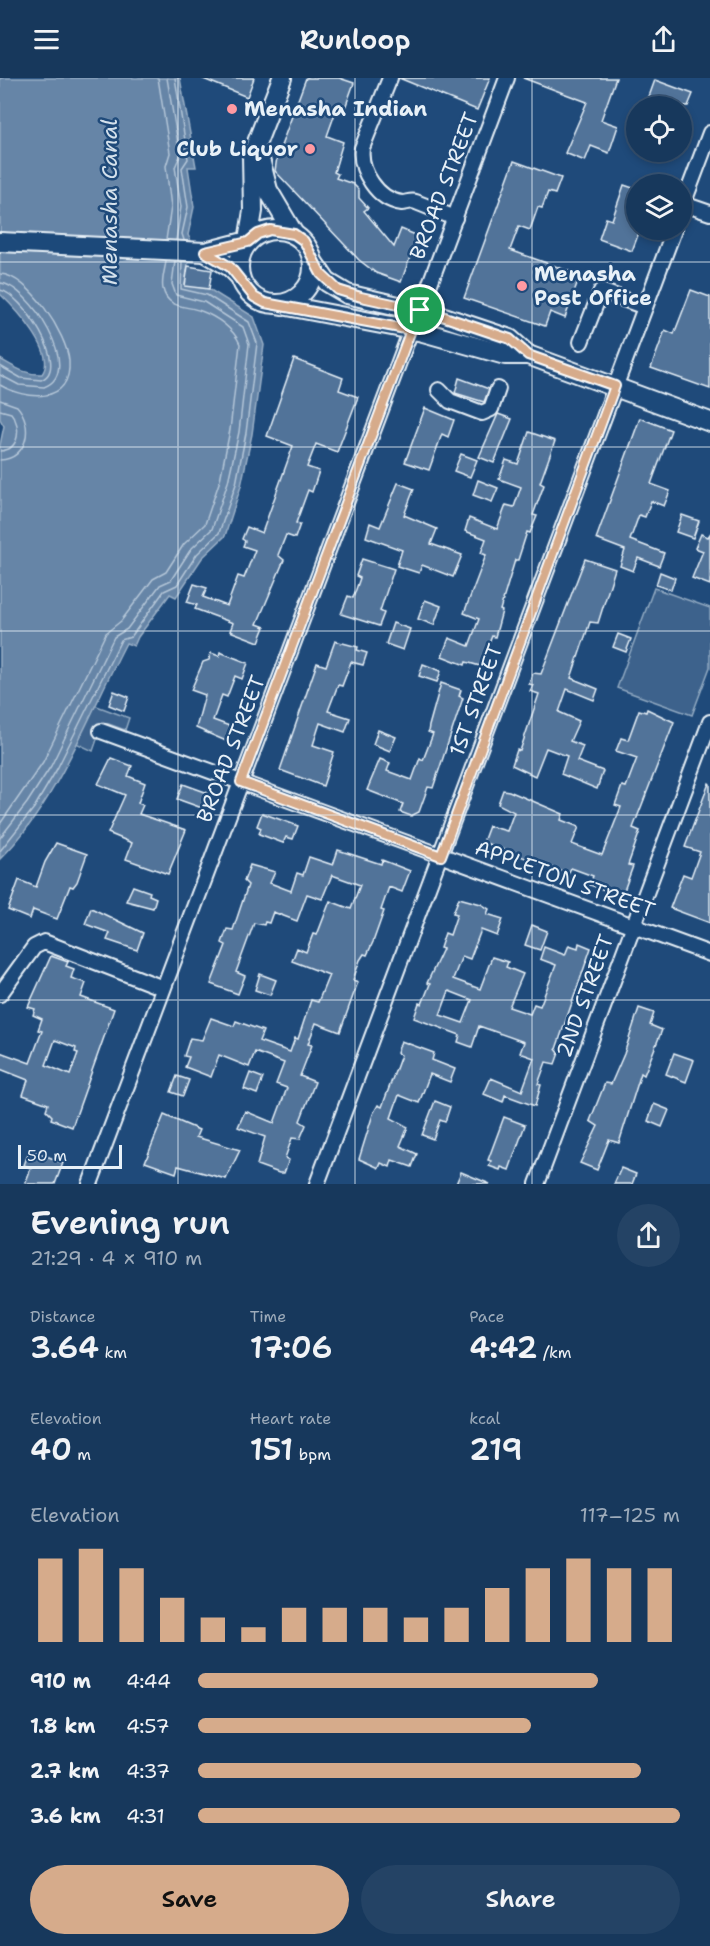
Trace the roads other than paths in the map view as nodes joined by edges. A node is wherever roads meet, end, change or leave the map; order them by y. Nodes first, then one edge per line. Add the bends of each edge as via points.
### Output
1 (282, 78) edge
2 (390, 78) edge
3 (507, 78) edge
4 (710, 133) edge
5 (258, 144) junction
6 (692, 181) edge
7 (692, 209) edge
8 (710, 213) edge
9 (455, 218) junction
10 (294, 234) junction
11 (670, 240) edge
12 (0, 242) edge
13 (248, 242) junction
14 (205, 252) junction
15 (314, 264) junction
16 (240, 277) junction
17 (277, 304) junction
18 (645, 307) junction
19 (420, 310) junction
20 (411, 330) junction
21 (581, 342) dead end
22 (528, 355) junction
23 (615, 386) junction
24 (498, 389) dead end
25 (440, 390) dead end
26 (710, 423) edge
27 (710, 722) edge
28 (101, 731) dead end
29 (241, 782) junction
30 (441, 856) junction
31 (634, 927) junction
32 (710, 954) edge
33 (163, 988) junction
34 (0, 994) edge
35 (90, 1184) edge
36 (317, 1184) edge
37 (537, 1184) edge

1 - 5 main road
2 - 9 street via 362,148 363,171 392,199 413,201
3 - 9 street, BROAD STREET
4 - 6 street
5 - 10 main road via 264,180
5 - 13 main road via 252,155 253,212
7 - 8 street
9 - 19 street, BROAD STREET
10 - 13 main road via 270,230
10 - 15 main road via 311,251
11 - 18 street, 1ST STREET
12 - 14 main road
13 - 14 main road
13 - 16 main road via 239,262
14 - 16 main road
15 - 17 main road via 313,276 300,296
15 - 19 main road via 327,282 347,294
16 - 17 main road via 254,297
17 - 20 main road
18 - 21 street via 601,291
18 - 23 street, 1ST STREET
19 - 22 main road via 510,339
20 - 22 main road via 505,355
20 - 29 street, BROAD STREET
22 - 23 main road
23 - 26 main road
23 - 30 street, 1ST STREET
24 - 25 street via 491,409 482,413 450,401
27 - 31 street, 2ND STREET
28 - 29 street, APPLETON STREET
29 - 30 street, APPLETON STREET
29 - 33 street, BROAD STREET
30 - 31 street, APPLETON STREET
30 - 36 street, 1ST STREET
31 - 32 street, APPLETON STREET
31 - 37 street, 2ND STREET
33 - 34 street via 44,942 34,947
33 - 35 street, BROAD STREET

